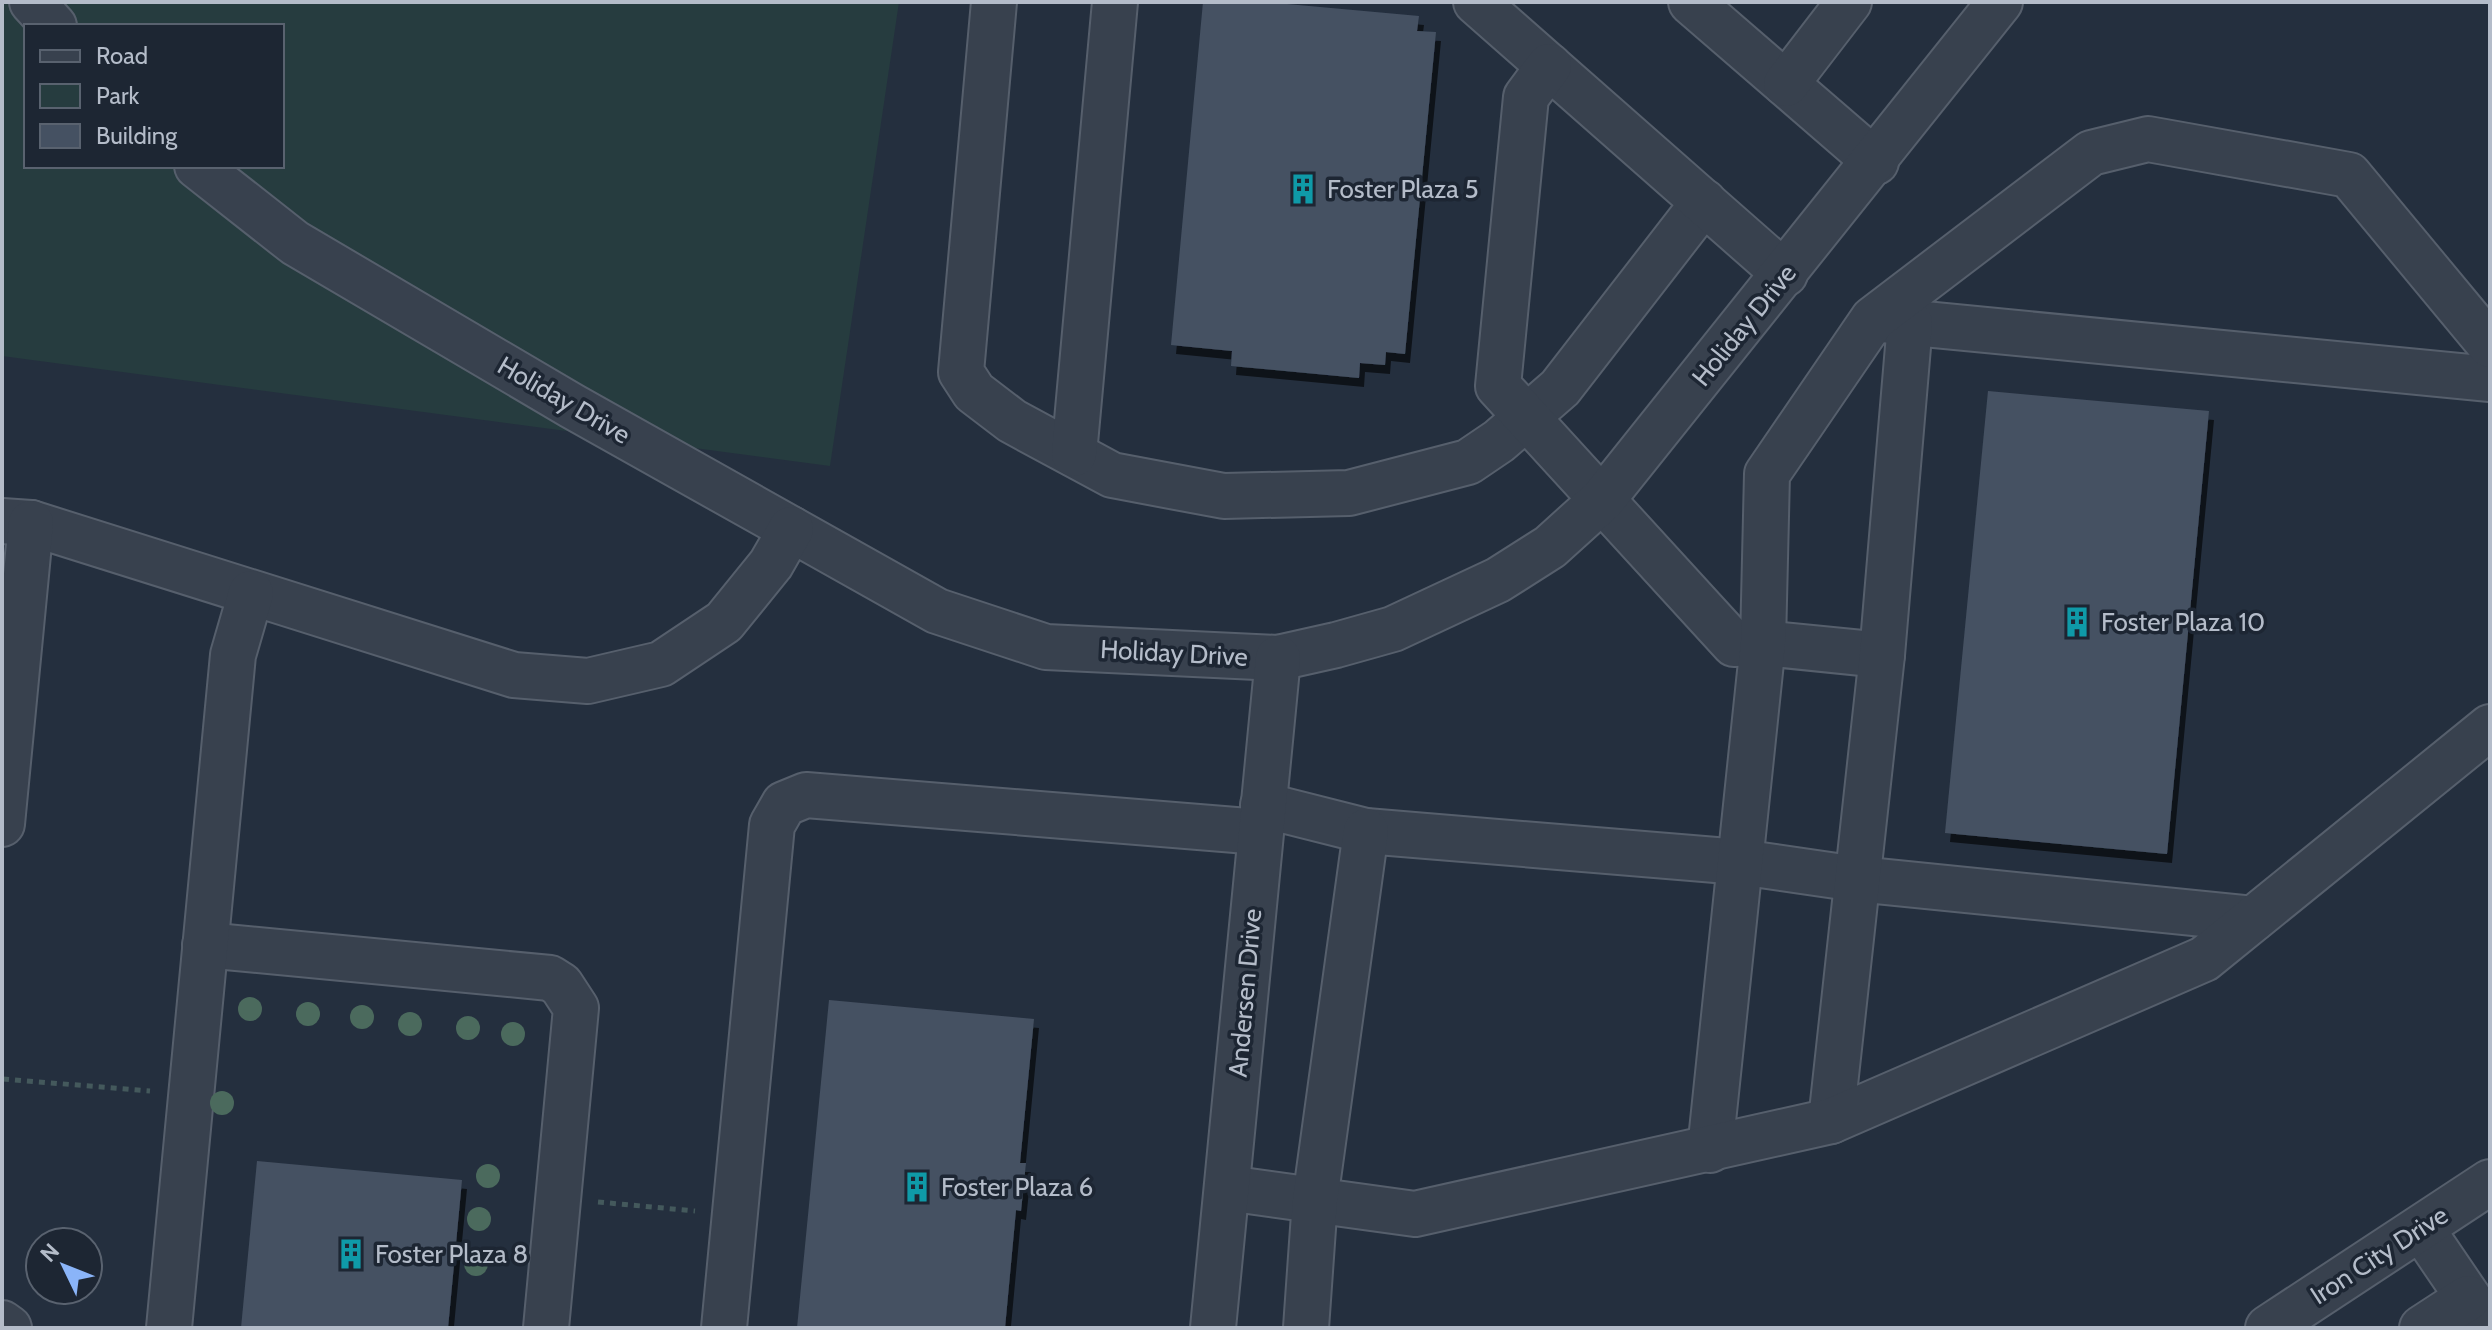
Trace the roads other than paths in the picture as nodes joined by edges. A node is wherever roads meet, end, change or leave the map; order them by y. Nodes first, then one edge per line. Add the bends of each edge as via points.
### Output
1 (32, 2) edge
2 (994, 2) edge
3 (1115, 2) edge
4 (1476, 2) edge
5 (1691, 2) edge
6 (1849, 2) edge
7 (2000, 2) edge
8 (52, 24) edge
9 (1549, 66) junction
10 (1786, 84) junction
11 (1876, 162) junction
12 (200, 168) edge
13 (1704, 202) junction
14 (1785, 274) junction
15 (1892, 321) junction
16 (2490, 345) edge
17 (2490, 379) edge
18 (1527, 417) junction
19 (1074, 454) junction
20 (1602, 500) junction
21 (16, 522) edge
22 (791, 529) junction
23 (251, 593) junction
24 (1763, 643) junction
25 (1882, 655) junction
26 (1278, 658) junction
27 (2490, 727) edge
28 (1262, 818) junction
29 (2, 824) edge
30 (1366, 831) junction
31 (1740, 862) junction
32 (1857, 879) junction
33 (2253, 919) junction
34 (205, 945) junction
35 (1831, 1121) junction
36 (1710, 1150) junction
37 (2490, 1182) edge
38 (1227, 1188) junction
39 (1315, 1200) junction
40 (2421, 1228) junction
41 (2479, 1313) edge
42 (2, 1323) edge
43 (9, 1328) edge
44 (169, 1328) edge
45 (546, 1328) edge
46 (724, 1328) edge
47 (1213, 1328) edge
48 (1306, 1328) edge
49 (2268, 1328) edge
50 (2422, 1328) edge

1 - 8 street
2 - 19 street via 961,372 974,392 1012,421
3 - 19 street
4 - 9 street
5 - 10 street
6 - 10 street
7 - 11 street, Holiday Drive
9 - 13 street
9 - 18 street via 1526,97 1498,386
10 - 11 street
11 - 14 street, Holiday Drive
12 - 22 street, Holiday Drive via 295,243
13 - 14 street
13 - 18 street via 1560,388
14 - 20 street, Holiday Drive
15 - 16 street via 2091,153 2148,139 2349,175
15 - 17 street
15 - 24 street via 1767,474
15 - 25 street
18 - 19 street via 1468,462 1349,493 1224,496 1112,475
18 - 20 street
20 - 24 street via 1734,644
20 - 26 street, Holiday Drive via 1550,547 1444,608 1379,633
21 - 23 street
21 - 29 street
22 - 23 street via 771,564 724,622 661,664 588,681 514,675
22 - 26 street, Holiday Drive via 937,611 1046,647
23 - 34 street via 233,655
24 - 25 street
24 - 31 street
25 - 32 street
26 - 28 street, Andersen Drive
27 - 33 street
28 - 30 street
28 - 38 street, Andersen Drive
28 - 46 street via 806,795 784,804 772,825
30 - 31 street
30 - 39 street
31 - 32 street
31 - 36 street
32 - 33 street
32 - 35 street
33 - 35 street via 2204,959
34 - 44 street
34 - 45 street via 550,978 561,985 576,1008
35 - 36 street
36 - 39 street via 1415,1214
37 - 40 street, Iron City Drive
38 - 39 street
38 - 47 street, Andersen Drive
39 - 48 street
40 - 41 street
40 - 49 street, Iron City Drive
41 - 50 street
42 - 43 street

